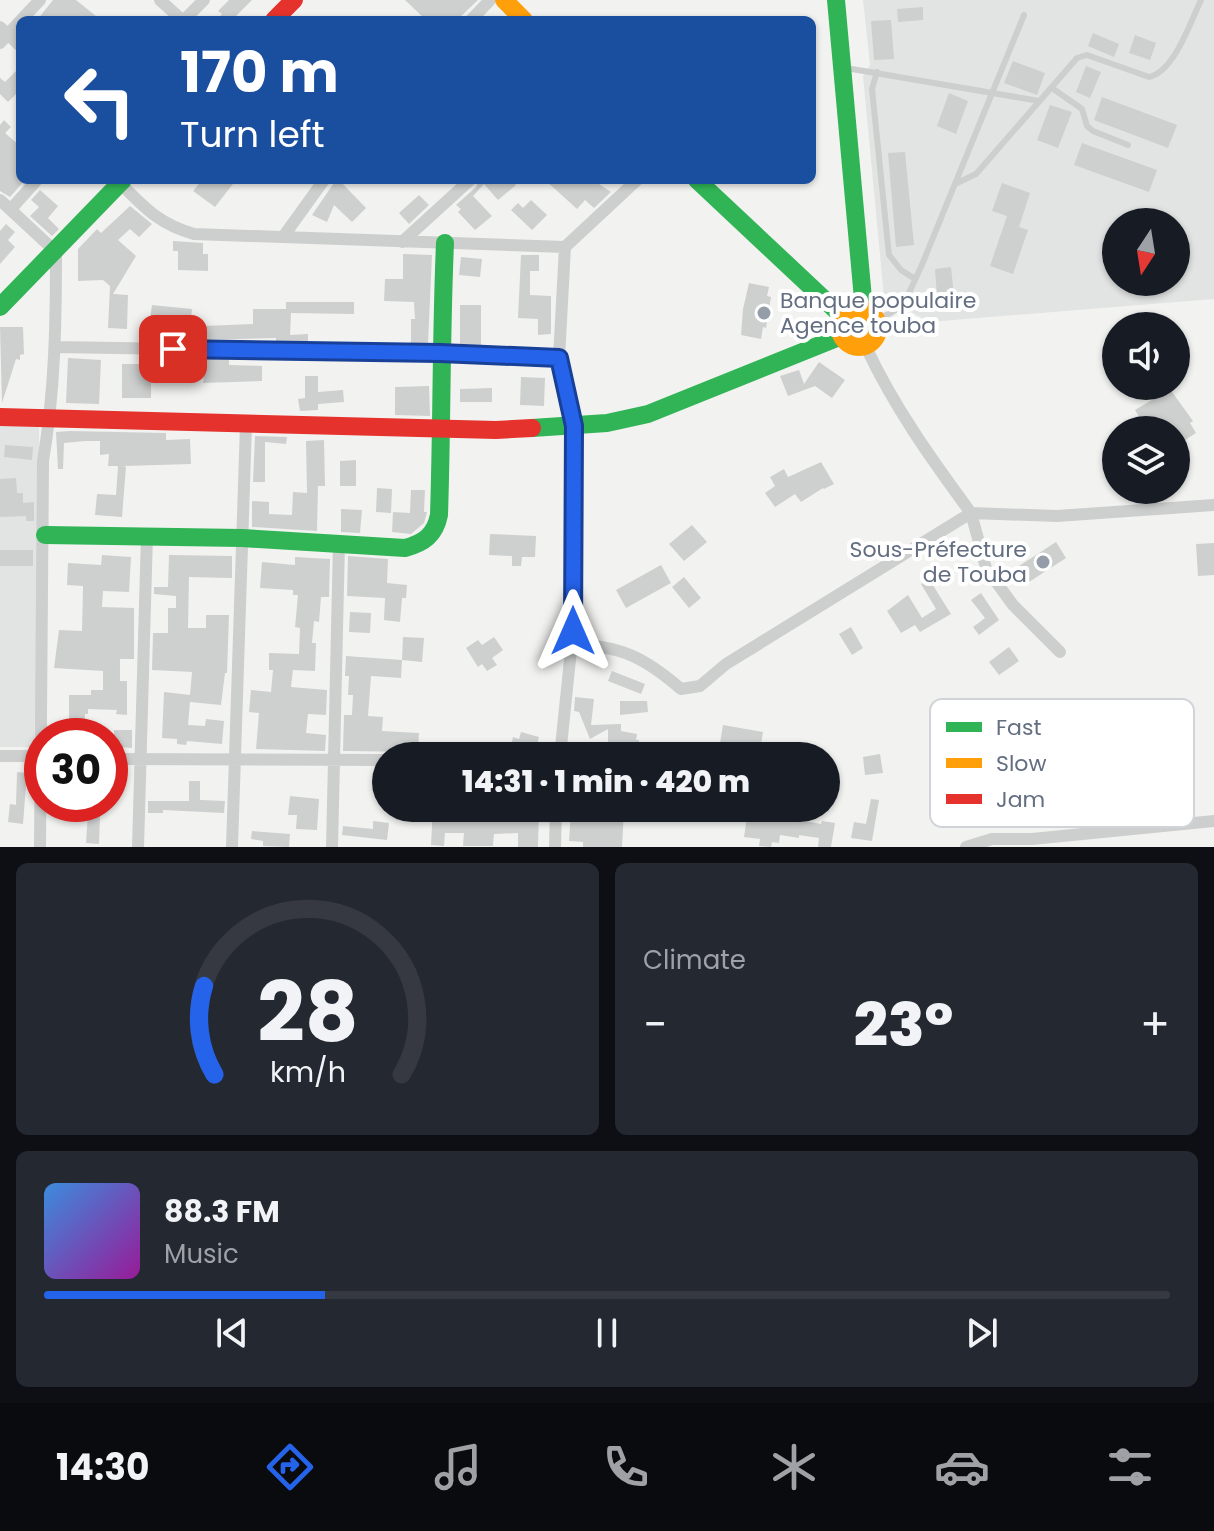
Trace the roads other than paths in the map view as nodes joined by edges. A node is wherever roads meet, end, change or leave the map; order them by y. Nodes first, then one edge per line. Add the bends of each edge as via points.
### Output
1 (40, 0) edge
2 (160, 0) edge
3 (204, 0) edge
4 (294, 0) edge
5 (490, 0) edge
6 (504, 0) edge
7 (836, 0) edge
8 (1201, 0) edge
9 (1024, 15) dead end
10 (26, 16) edge
11 (178, 16) edge
12 (187, 16) edge
13 (278, 16) edge
14 (475, 16) edge
15 (520, 16) edge
16 (843, 68) junction
17 (877, 72) junction
18 (1052, 88) junction
19 (992, 93) junction
20 (1039, 101) junction
21 (1128, 145) dead end
22 (33, 184) edge
23 (119, 184) edge
24 (123, 184) edge
25 (321, 184) edge
26 (466, 184) edge
27 (633, 184) edge
28 (701, 184) edge
29 (955, 184) junction
30 (0, 200) edge
31 (11, 209) junction
32 (283, 237) junction
33 (402, 242) junction
34 (445, 243) junction
35 (565, 247) junction
36 (56, 252) junction
37 (915, 279) junction
38 (0, 307) edge
39 (870, 314) junction
40 (843, 317) junction
41 (842, 336) junction
42 (55, 347) junction
43 (866, 347) junction
44 (440, 353) junction
45 (559, 358) junction
46 (0, 417) edge
47 (51, 418) junction
48 (246, 425) junction
49 (574, 426) junction
50 (442, 428) junction
51 (1214, 505) edge
52 (971, 513) junction
53 (45, 535) junction
54 (147, 535) junction
55 (242, 538) junction
56 (339, 543) junction
57 (572, 644) junction
58 (1060, 652) dead end
59 (43, 718) edge
60 (562, 742) edge
61 (0, 756) edge
62 (24, 756) edge
63 (334, 759) junction
64 (128, 760) edge
65 (140, 760) junction
66 (234, 760) junction
67 (372, 760) edge
68 (1214, 821) edge
69 (41, 822) edge
70 (556, 822) edge
71 (1194, 823) edge
72 (1153, 827) edge
73 (40, 847) edge
74 (138, 847) edge
75 (232, 847) edge
76 (332, 847) edge
77 (555, 847) edge
78 (966, 847) edge

1 - 10 street
2 - 11 street
3 - 12 street
4 - 13 main road
5 - 14 street
6 - 15 main road
7 - 16 main road
8 - 18 lane via 1168,66 1158,75 1149,77 1087,55 1077,58
9 - 19 lane
16 - 17 lane
16 - 39 main road
17 - 19 lane
17 - 37 lane via 872,89 889,255
18 - 20 lane
18 - 21 lane via 1082,109 1093,131
19 - 20 lane
19 - 29 lane
20 - 29 lane via 976,174
22 - 31 street
23 - 36 main road
24 - 32 street via 152,215 172,227 194,234
25 - 32 street
26 - 33 street
27 - 35 street
28 - 40 main road
29 - 37 lane
30 - 31 street
31 - 36 street
32 - 33 street
33 - 34 street
34 - 35 street
34 - 44 main road
35 - 45 street
36 - 38 main road
36 - 42 street
37 - 39 lane via 902,307 889,316
39 - 40 main road via 852,310
39 - 43 main road via 878,331
40 - 41 main road
41 - 43 main road via 852,346
41 - 49 main road via 648,414
42 - 44 street
42 - 47 street
43 - 52 street via 894,403
44 - 45 street
44 - 50 main road
45 - 49 street
46 - 47 main road
47 - 48 main road
47 - 53 street via 43,461
48 - 50 main road
48 - 55 street
49 - 50 main road
49 - 57 street
50 - 56 main road via 439,515 431,536 405,548
51 - 52 street via 1057,516
52 - 57 street via 726,664 700,686 681,689 657,667 627,651
52 - 58 street via 986,568 1013,605
53 - 54 main road
53 - 59 street
54 - 55 main road
54 - 65 street
55 - 56 main road
55 - 66 street
56 - 63 street
57 - 60 street
61 - 62 street
63 - 66 street
63 - 67 street
63 - 76 street
64 - 65 street
65 - 66 street
65 - 74 street
66 - 75 street
68 - 71 street
69 - 73 street
70 - 77 street
72 - 78 street via 992,839

